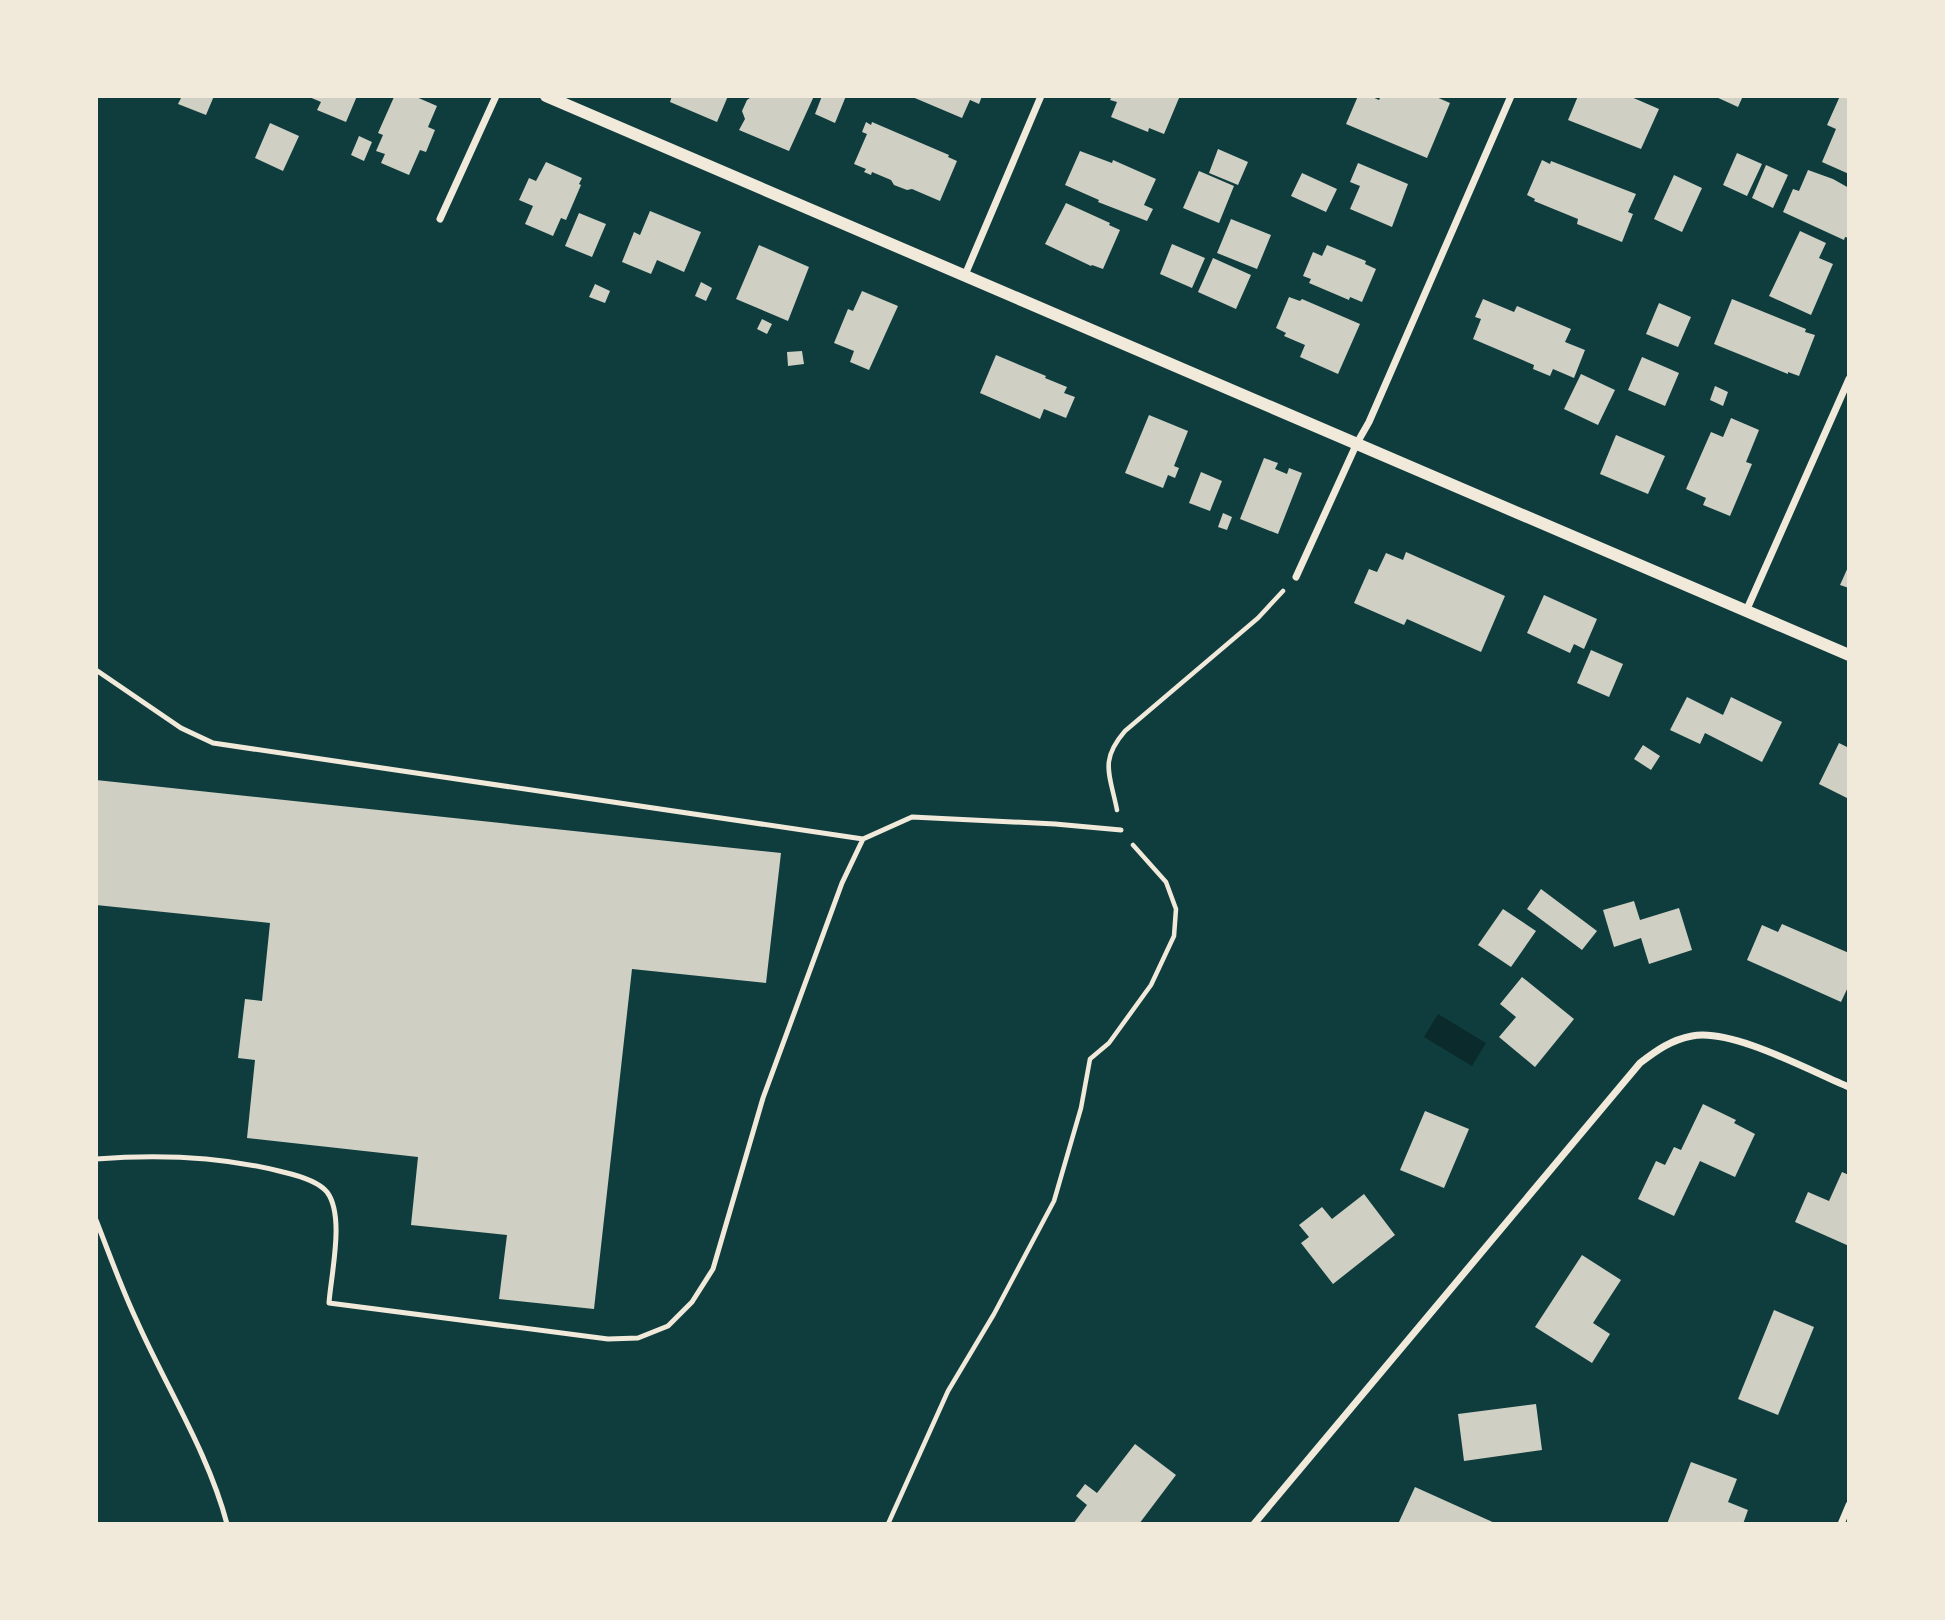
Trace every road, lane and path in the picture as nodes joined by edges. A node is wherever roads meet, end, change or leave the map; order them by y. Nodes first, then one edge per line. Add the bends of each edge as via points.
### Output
1 (496, 96) edge
2 (546, 96) edge
3 (1041, 96) edge
4 (1511, 96) edge
5 (440, 219) dead end
6 (965, 275) junction
7 (1849, 379) edge
8 (1357, 443) junction
9 (1296, 577) joint
10 (1747, 610) junction
11 (1849, 655) edge
12 (96, 670) edge
13 (1121, 830) junction
14 (863, 839) junction
15 (1849, 1087) edge
16 (96, 1160) edge
17 (96, 1220) edge
18 (1849, 1506) edge
19 (228, 1524) edge
20 (888, 1524) edge
21 (1254, 1524) edge
22 (1841, 1524) edge

1 - 5 street
2 - 6 street
3 - 6 street
4 - 8 street
6 - 8 street
7 - 10 street
8 - 9 street
8 - 10 street
9 - 13 path via 1258,618 1112,745 1108,760
10 - 11 street
12 - 14 lane via 181,728 213,743
13 - 14 lane via 912,817
13 - 20 path via 1166,882 1176,909 1174,936 1151,985 1109,1043 1090,1059 1054,1201 948,1391
14 - 16 lane via 842,883 763,1098 713,1269 692,1302 668,1326 638,1338 608,1339 329,1303 337,1215 326,1191 301,1177 243,1162 181,1155
15 - 21 street via 1747,1044 1712,1035 1667,1043 1640,1063
17 - 19 lane
18 - 22 street

